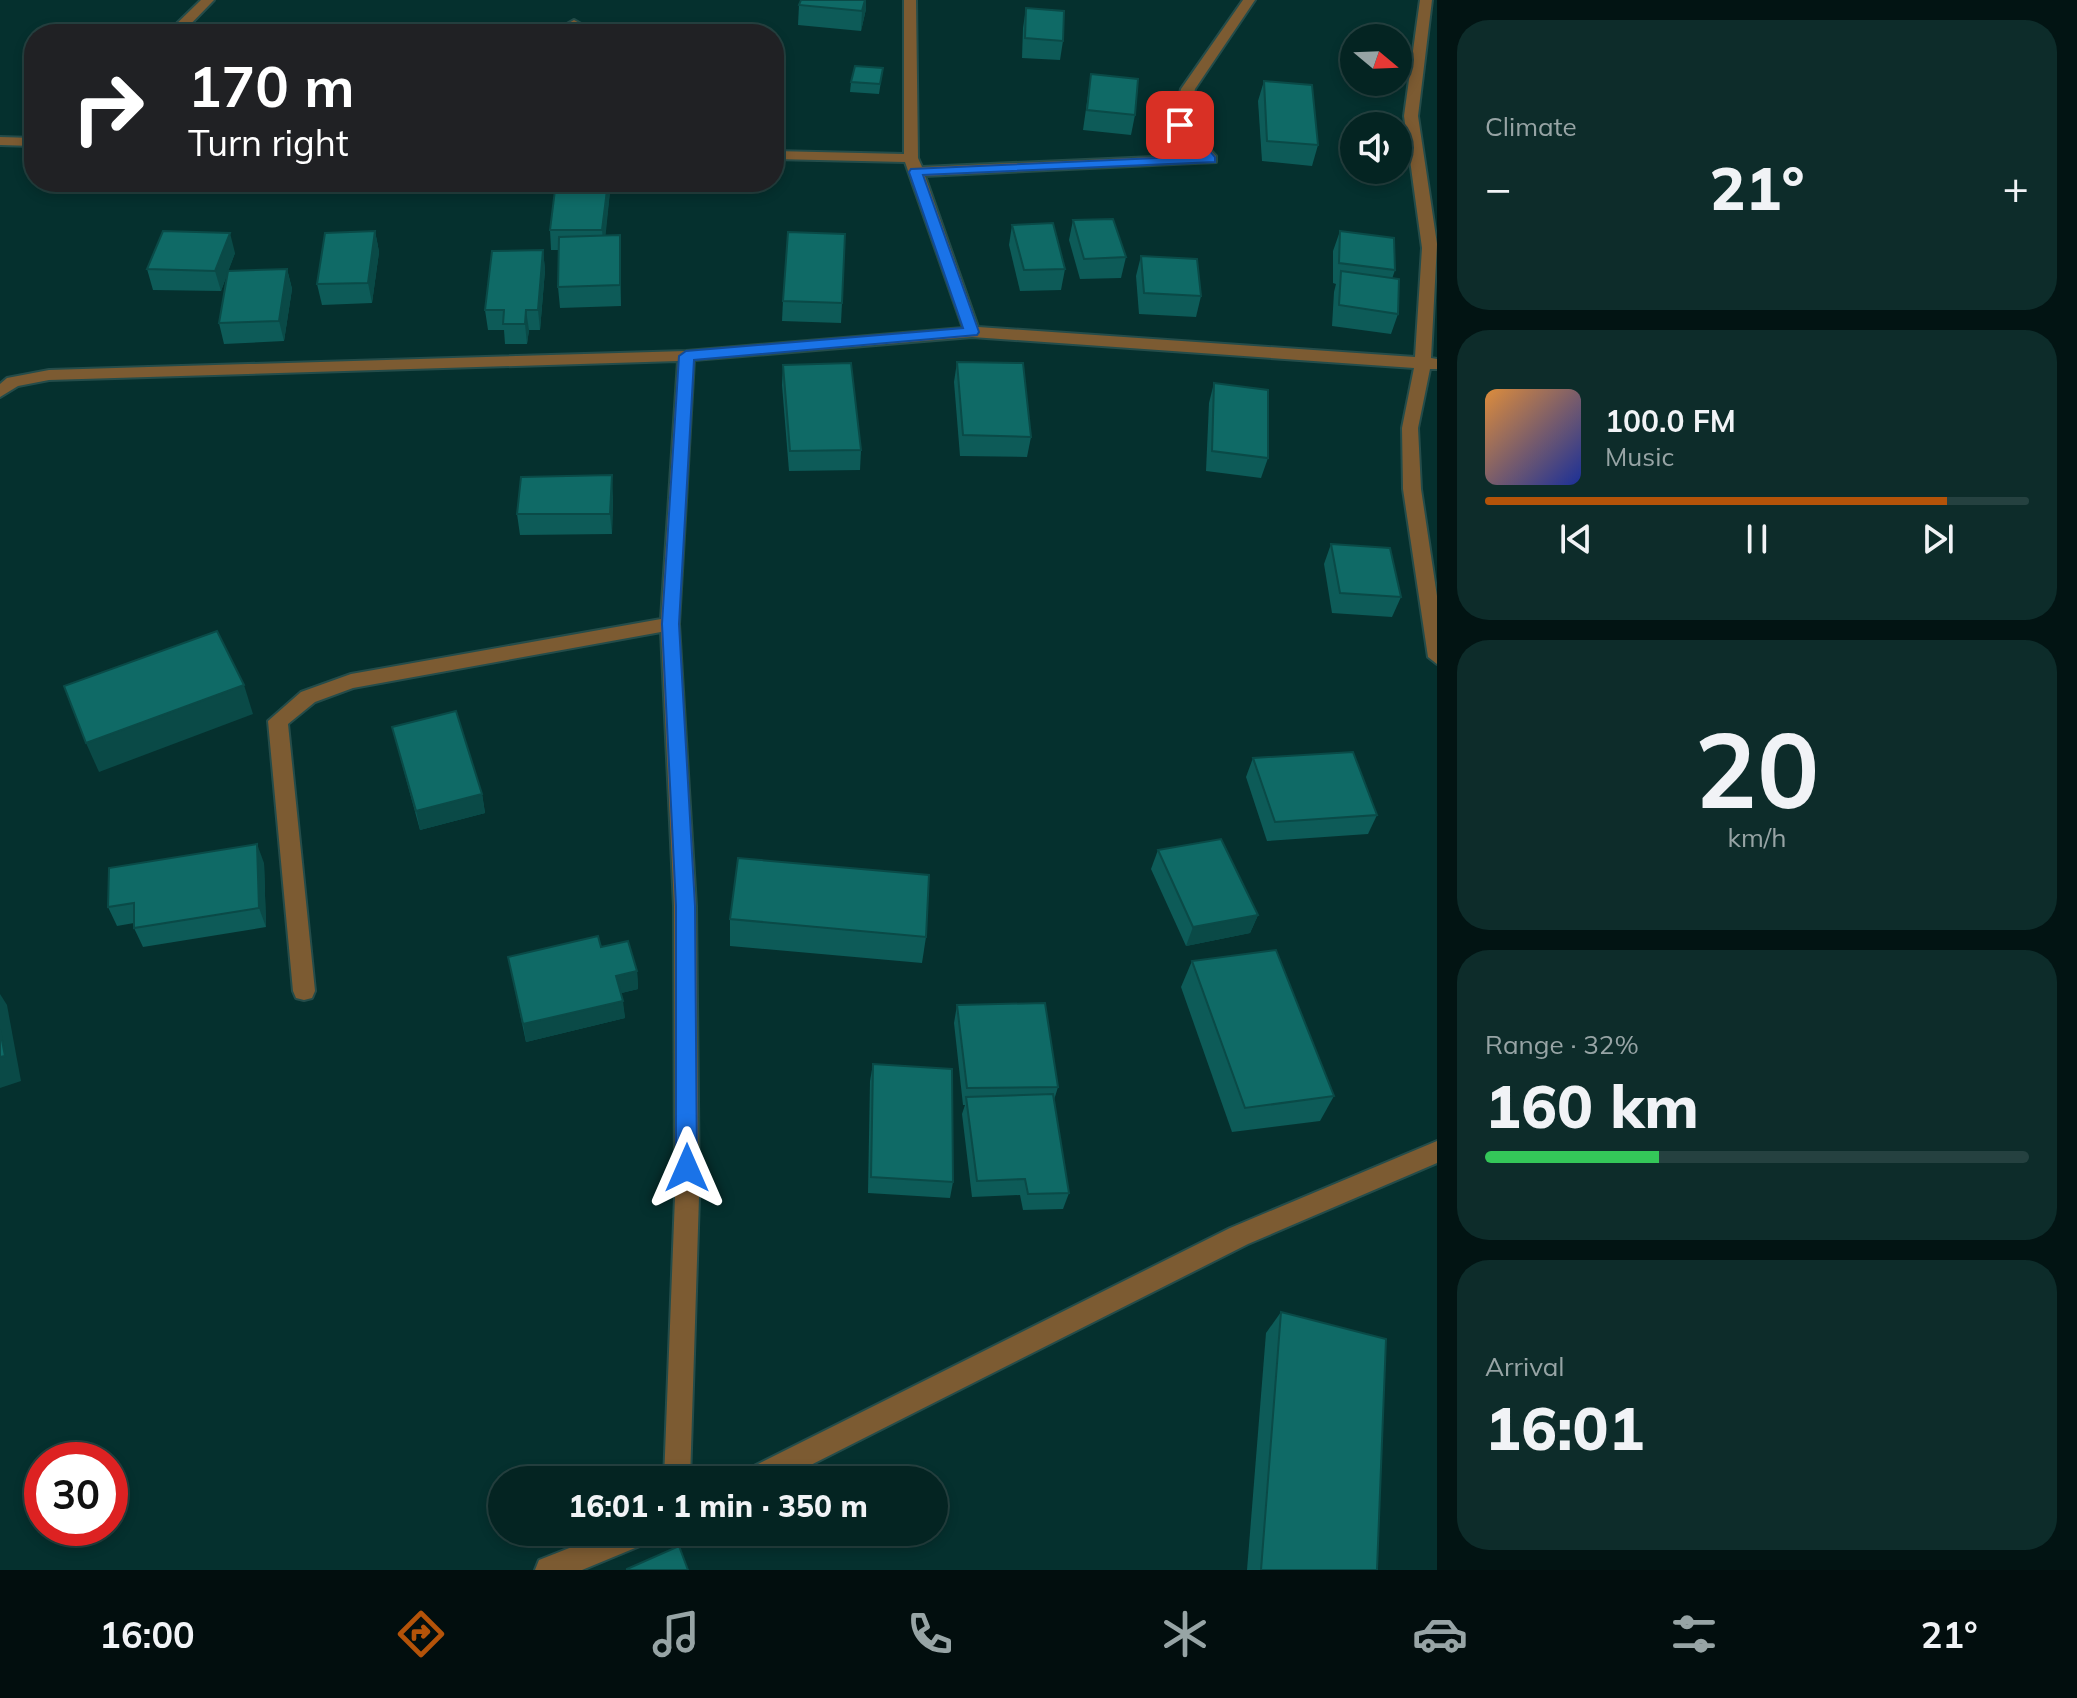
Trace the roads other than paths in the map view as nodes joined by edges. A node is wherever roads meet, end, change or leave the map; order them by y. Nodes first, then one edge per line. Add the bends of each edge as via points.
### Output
1 (208, 0) edge
2 (910, 0) edge
3 (1249, 0) edge
4 (1426, 0) edge
5 (183, 24) edge
6 (0, 141) edge
7 (24, 142) edge
8 (784, 156) edge
9 (913, 165) junction
10 (972, 332) junction
11 (686, 356) junction
12 (1430, 363) edge
13 (0, 392) edge
14 (670, 624) junction
15 (1437, 657) edge
16 (304, 991) dead end
17 (1437, 1152) edge
18 (677, 1466) edge
19 (781, 1466) edge
20 (608, 1546) edge
21 (549, 1570) edge

1 - 5 street
2 - 9 street
3 - 9 street via 1188,89 1180,125 1211,159
4 - 12 street via 1411,116 1430,248
6 - 7 street
8 - 9 street
9 - 10 street
10 - 11 street
10 - 12 street
11 - 13 street via 49,375 13,382
11 - 14 street
12 - 15 street via 1410,428 1412,489
14 - 16 street via 351,681 308,697 278,721
14 - 18 street via 685,906 687,1197
17 - 19 street via 1239,1236
20 - 21 street

